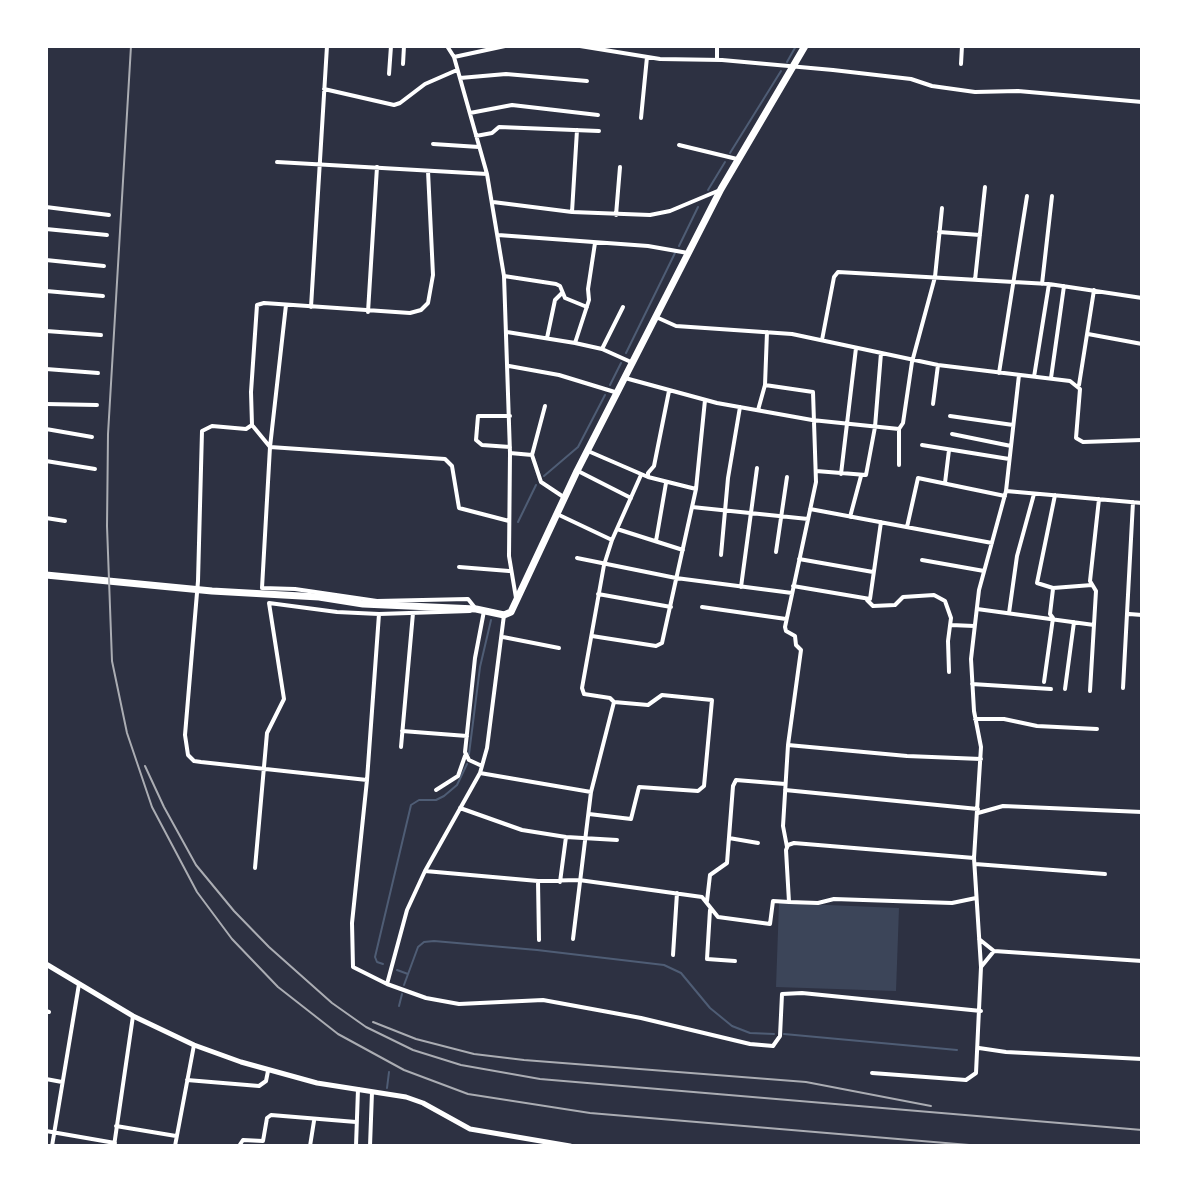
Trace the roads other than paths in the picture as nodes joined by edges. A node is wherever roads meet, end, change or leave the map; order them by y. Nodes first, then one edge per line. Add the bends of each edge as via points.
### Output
1 (327, 46) edge
2 (391, 46) edge
3 (404, 46) edge
4 (505, 46) edge
5 (511, 46) edge
6 (535, 46) edge
7 (580, 46) edge
8 (717, 46) edge
9 (805, 46) edge
10 (962, 46) edge
11 (449, 48) edge
12 (454, 57) junction
13 (646, 57) junction
14 (717, 60) junction
15 (403, 64) dead end
16 (961, 64) dead end
17 (794, 66) junction
18 (457, 70) junction
19 (389, 74) dead end
20 (459, 78) junction
21 (587, 81) dead end
22 (324, 89) junction
23 (1142, 102) edge
24 (470, 113) junction
25 (598, 115) dead end
26 (640, 118) dead end
27 (577, 130) junction
28 (599, 131) dead end
29 (476, 136) junction
30 (433, 144) dead end
31 (679, 145) dead end
32 (479, 147) junction
33 (737, 159) junction
34 (277, 162) dead end
35 (320, 165) junction
36 (377, 167) junction
37 (620, 167) dead end
38 (428, 171) junction
39 (487, 174) junction
40 (985, 187) dead end
41 (721, 189) junction
42 (1027, 196) dead end
43 (1052, 196) dead end
44 (493, 202) junction
45 (46, 207) edge
46 (942, 208) dead end
47 (572, 212) junction
48 (109, 214) dead end
49 (616, 215) junction
50 (46, 229) edge
51 (939, 232) junction
52 (107, 235) dead end
53 (498, 235) junction
54 (980, 235) junction
55 (595, 243) junction
56 (690, 253) junction
57 (46, 260) edge
58 (104, 266) dead end
59 (504, 276) junction
60 (935, 277) junction
61 (975, 280) junction
62 (1012, 282) junction
63 (1042, 284) junction
64 (1049, 284) junction
65 (1064, 286) junction
66 (1094, 290) junction
67 (46, 291) edge
68 (562, 293) junction
69 (103, 296) dead end
70 (1142, 298) edge
71 (286, 305) junction
72 (311, 307) junction
73 (587, 307) junction
74 (623, 307) dead end
75 (368, 312) junction
76 (656, 317) junction
77 (46, 330) edge
78 (507, 332) junction
79 (767, 332) junction
80 (1088, 334) junction
81 (101, 335) dead end
82 (547, 338) junction
83 (822, 340) junction
84 (575, 343) junction
85 (1142, 344) edge
86 (856, 348) junction
87 (602, 350) junction
88 (881, 353) junction
89 (913, 360) junction
90 (632, 363) junction
91 (938, 365) junction
92 (509, 366) junction
93 (46, 369) edge
94 (98, 373) dead end
95 (999, 373) junction
96 (1019, 375) junction
97 (1034, 377) junction
98 (625, 378) junction
99 (1051, 378) junction
100 (765, 385) junction
101 (1078, 386) junction
102 (669, 391) junction
103 (618, 393) junction
104 (705, 400) junction
105 (46, 404) edge
106 (933, 404) dead end
107 (97, 405) dead end
108 (545, 406) dead end
109 (740, 407) junction
110 (758, 410) junction
111 (510, 416) junction
112 (950, 416) dead end
113 (812, 420) junction
114 (847, 424) junction
115 (252, 425) junction
116 (1013, 425) junction
117 (875, 426) junction
118 (46, 429) edge
119 (898, 429) junction
120 (952, 434) dead end
121 (92, 437) dead end
122 (1142, 440) edge
123 (922, 446) dead end
124 (1011, 446) junction
125 (270, 447) junction
126 (510, 447) junction
127 (588, 450) junction
128 (949, 450) junction
129 (510, 453) junction
130 (532, 455) junction
131 (1009, 459) junction
132 (46, 462) edge
133 (899, 465) dead end
134 (757, 468) dead end
135 (95, 469) dead end
136 (577, 471) junction
137 (816, 471) junction
138 (841, 474) junction
139 (641, 475) junction
140 (861, 476) junction
141 (648, 477) junction
142 (787, 477) dead end
143 (666, 483) junction
144 (945, 483) junction
145 (696, 489) junction
146 (1005, 493) junction
147 (1034, 493) junction
148 (1055, 495) junction
149 (565, 498) junction
150 (631, 498) junction
151 (1099, 499) junction
152 (1133, 502) junction
153 (1142, 503) edge
154 (692, 507) junction
155 (810, 509) junction
156 (726, 510) junction
157 (753, 513) junction
158 (557, 514) junction
159 (781, 516) junction
160 (850, 517) junction
161 (46, 518) edge
162 (808, 519) junction
163 (65, 520) dead end
164 (509, 521) junction
165 (881, 522) junction
166 (907, 527) junction
167 (617, 529) junction
168 (612, 540) junction
169 (656, 541) junction
170 (992, 543) junction
171 (683, 550) junction
172 (776, 552) dead end
173 (721, 555) dead end
174 (577, 558) dead end
175 (799, 559) junction
176 (922, 560) dead end
177 (604, 565) junction
178 (459, 567) dead end
179 (984, 571) junction
180 (510, 572) junction
181 (873, 572) junction
182 (46, 575) edge
183 (676, 579) junction
184 (1092, 585) junction
185 (793, 586) junction
186 (741, 587) junction
187 (1053, 588) junction
188 (792, 593) junction
189 (598, 594) junction
190 (867, 600) junction
191 (517, 604) junction
192 (670, 607) junction
193 (702, 607) dead end
194 (476, 609) junction
195 (977, 609) junction
196 (485, 610) junction
197 (413, 613) junction
198 (1009, 613) junction
199 (1129, 614) junction
200 (379, 615) junction
201 (504, 615) junction
202 (1142, 615) edge
203 (1053, 618) junction
204 (786, 619) junction
205 (1074, 621) junction
206 (1094, 624) junction
207 (950, 625) junction
208 (974, 626) junction
209 (503, 636) junction
210 (592, 636) junction
211 (559, 648) dead end
212 (949, 672) dead end
213 (1044, 682) dead end
214 (972, 684) junction
215 (1123, 688) dead end
216 (1051, 689) dead end
217 (1065, 689) dead end
218 (1090, 691) dead end
219 (614, 702) junction
220 (975, 719) junction
221 (1097, 729) dead end
222 (402, 731) junction
223 (466, 736) junction
224 (788, 745) junction
225 (401, 747) dead end
226 (465, 755) junction
227 (981, 759) junction
228 (482, 766) junction
229 (262, 768) junction
230 (480, 773) junction
231 (367, 780) junction
232 (785, 784) junction
233 (436, 790) dead end
234 (785, 790) junction
235 (591, 792) junction
236 (460, 808) junction
237 (978, 811) junction
238 (1142, 812) edge
239 (589, 814) junction
240 (566, 837) junction
241 (585, 838) junction
242 (729, 838) junction
243 (617, 840) dead end
244 (758, 843) dead end
245 (787, 847) junction
246 (974, 858) junction
247 (975, 864) junction
248 (255, 868) dead end
249 (425, 871) junction
250 (1105, 874) dead end
251 (579, 880) junction
252 (538, 882) junction
253 (560, 882) junction
254 (677, 893) junction
255 (976, 898) junction
256 (707, 901) junction
257 (789, 902) junction
258 (710, 910) junction
259 (573, 939) dead end
260 (979, 939) junction
261 (539, 940) dead end
262 (994, 951) junction
263 (674, 955) dead end
264 (735, 961) dead end
265 (1142, 961) edge
266 (46, 964) edge
267 (981, 967) junction
268 (79, 983) junction
269 (387, 984) junction
270 (981, 1011) junction
271 (133, 1016) junction
272 (194, 1045) junction
273 (979, 1048) junction
274 (1142, 1059) edge
275 (268, 1071) junction
276 (872, 1073) dead end
277 (46, 1079) edge
278 (186, 1080) junction
279 (62, 1082) junction
280 (358, 1089) junction
281 (372, 1092) junction
282 (314, 1121) junction
283 (356, 1122) junction
284 (116, 1126) junction
285 (46, 1131) edge
286 (54, 1133) junction
287 (176, 1136) junction
288 (114, 1144) edge
289 (52, 1146) edge
290 (175, 1146) edge
291 (240, 1146) edge
292 (310, 1146) edge
293 (356, 1146) edge
294 (370, 1146) edge
295 (570, 1146) edge

1 - 22 street
2 - 19 street
3 - 15 street
4 - 12 street
5 - 6 street
7 - 13 street
8 - 14 street
9 - 17 highway
10 - 16 street
11 - 12 street
12 - 18 street
13 - 14 street
13 - 26 street
14 - 17 street
17 - 23 street via 910,79 975,92 1018,91
17 - 33 highway
18 - 20 street
18 - 22 street via 425,84 394,105
20 - 21 street via 497,74
20 - 24 street
22 - 35 street
24 - 25 street via 512,105
24 - 29 street
27 - 28 street
27 - 29 street via 499,127 492,133
27 - 47 street
29 - 32 street
30 - 32 street
31 - 33 street
32 - 39 street
33 - 41 highway
34 - 35 street
35 - 36 street
35 - 72 street
36 - 38 street
36 - 75 street
37 - 49 street
38 - 39 street
38 - 75 street via 433,274 428,303 422,310 410,313
39 - 44 street
40 - 54 street
41 - 49 street via 670,211
41 - 56 highway
42 - 62 street
43 - 63 street
44 - 47 street
44 - 53 street
45 - 48 street
46 - 51 street
47 - 49 street
50 - 52 street
51 - 54 street
51 - 60 street
53 - 55 street
53 - 59 street
54 - 61 street
55 - 56 street via 674,248
55 - 73 street
56 - 76 highway
57 - 58 street
59 - 68 street via 556,284
59 - 78 street
60 - 61 street
60 - 83 street via 838,272
60 - 89 street
61 - 62 street
62 - 63 street
62 - 95 street
63 - 64 street
64 - 65 street
64 - 97 street
65 - 66 street
65 - 99 street
66 - 70 street
66 - 80 street
67 - 69 street
68 - 73 street via 566,299
68 - 82 street via 555,300
71 - 72 street
71 - 115 street via 264,303 255,308
71 - 125 street
72 - 75 street
73 - 84 street
74 - 87 street
76 - 79 street via 676,326 698,329
76 - 90 highway
77 - 81 street
78 - 82 street
78 - 92 street
79 - 83 street
79 - 100 street
80 - 85 street
80 - 101 street
82 - 84 street
83 - 86 street
84 - 87 street
86 - 88 street
86 - 114 street
87 - 90 street
88 - 89 street
88 - 117 street
89 - 91 street
89 - 119 street via 903,423
90 - 98 highway
91 - 95 street
91 - 106 street
92 - 103 street via 559,375
92 - 111 street
93 - 94 street
95 - 96 street
96 - 97 street
96 - 116 street
97 - 99 street
98 - 102 street
98 - 103 highway
99 - 101 street
100 - 110 street
100 - 113 street via 813,392
101 - 122 street via 1076,438 1083,442
102 - 104 street
102 - 141 street via 654,466
103 - 127 highway
104 - 109 street
104 - 145 street
105 - 107 street
108 - 130 street
109 - 110 street
109 - 156 street
110 - 113 street
111 - 126 street
111 - 126 street via 478,416 476,440 482,445
112 - 116 street
113 - 114 street
113 - 137 street
114 - 117 street
114 - 138 street
115 - 125 street
115 - 229 street via 246,429 206,427 201,436 199,571 185,747 194,760
116 - 124 street
117 - 119 street
117 - 140 street via 866,474
118 - 121 street
119 - 133 street
120 - 124 street
123 - 128 street
124 - 131 street
125 - 164 street via 445,459 452,466 459,508
125 - 194 street via 262,588 377,601 468,599
126 - 129 street
127 - 136 highway
127 - 139 street
128 - 131 street
128 - 144 street
129 - 130 street
129 - 164 street
130 - 149 street via 541,482
131 - 146 street
132 - 135 street
134 - 157 street
136 - 149 highway
136 - 150 street
137 - 138 street
137 - 155 street
138 - 140 street
139 - 141 street
139 - 150 street
140 - 160 street
141 - 143 street
142 - 159 street
143 - 145 street
143 - 169 street
144 - 146 street
144 - 166 street via 916,479
145 - 154 street
146 - 147 street
146 - 170 street
147 - 148 street
147 - 198 street via 1017,556
148 - 151 street
148 - 187 street via 1037,579 1037,583
149 - 158 highway
150 - 167 street
151 - 152 street
151 - 184 street
152 - 153 street
152 - 199 street
154 - 156 street
154 - 171 street
155 - 160 street
155 - 162 street
156 - 157 street
156 - 173 street
157 - 159 street
157 - 186 street
158 - 168 street
158 - 191 highway
159 - 162 street
159 - 172 street
160 - 165 street
161 - 163 street
162 - 175 street
164 - 180 street
165 - 166 street
165 - 181 street
166 - 170 street
167 - 168 street
167 - 169 street
168 - 177 street
169 - 171 street
170 - 179 street
171 - 183 street
174 - 177 street
175 - 181 street
175 - 185 street
176 - 179 street
177 - 183 street
177 - 189 street
178 - 180 street
179 - 195 street
180 - 191 street
181 - 190 street via 871,597
182 - 194 highway via 319,597 370,605
183 - 186 street
183 - 192 street
184 - 187 street
184 - 206 street via 1096,591
185 - 188 street
185 - 190 street
186 - 188 street
187 - 203 street
188 - 204 street
189 - 192 street
189 - 210 street
190 - 207 street via 872,606 894,605 902,597 937,596 949,606
191 - 201 highway
192 - 210 street via 660,646
193 - 204 street
194 - 196 highway
194 - 197 street
195 - 198 street
195 - 208 street
196 - 201 highway
196 - 223 street
197 - 200 street
197 - 222 street
198 - 203 street
199 - 202 street
199 - 215 street
200 - 229 street via 269,603 284,699 267,733
200 - 231 street
201 - 209 street
203 - 205 street
203 - 213 street
204 - 224 street via 786,632 795,636 801,650
205 - 206 street
205 - 217 street
206 - 218 street
207 - 208 street
207 - 212 street
208 - 214 street
209 - 211 street
209 - 228 street
210 - 219 street via 582,692
214 - 216 street
214 - 220 street
219 - 235 street
219 - 239 street via 648,705 660,695 712,700 704,786 701,790 639,787 631,819
220 - 221 street
220 - 227 street
222 - 223 street
222 - 225 street
223 - 226 street
224 - 227 street
224 - 232 street
226 - 228 street
226 - 233 street via 458,776
227 - 237 street
228 - 230 street
229 - 231 street
229 - 248 street
230 - 235 street
230 - 236 street
231 - 269 street via 352,923 353,967
232 - 234 street
232 - 242 street via 736,780
234 - 237 street
234 - 245 street via 783,826
235 - 239 street
236 - 240 street via 501,825
236 - 249 street
237 - 238 street via 1003,806
237 - 246 street
239 - 241 street
240 - 241 street
240 - 253 street
241 - 243 street
241 - 251 street
242 - 244 street
242 - 256 street via 727,863 710,875
245 - 246 street via 794,843
245 - 257 street
246 - 247 street
247 - 250 street
247 - 255 street
249 - 252 street
249 - 269 street via 407,910
251 - 253 street
251 - 254 street
251 - 259 street
252 - 253 street
252 - 261 street
254 - 256 street
254 - 263 street
255 - 257 street via 952,903 834,899
255 - 260 street
256 - 258 street
257 - 258 street via 773,901 770,924 718,917
258 - 264 street via 707,959
260 - 262 street
260 - 267 street
262 - 265 street
262 - 267 street
266 - 268 street
267 - 270 street
268 - 271 street
268 - 279 street
269 - 270 street via 426,998 459,1004 543,1000 773,1046 780,1036 782,994
270 - 273 street
271 - 272 street
271 - 284 street
272 - 275 street
272 - 278 street
273 - 274 street
273 - 276 street via 976,1073 966,1080
275 - 278 street via 266,1081 259,1086
275 - 280 street
277 - 279 street
278 - 287 street
279 - 286 street
280 - 281 street
280 - 283 street
281 - 294 street
281 - 295 street via 423,1103 470,1130
282 - 283 street
282 - 291 street via 271,1115 263,1141 243,1140
282 - 292 street
283 - 293 street
284 - 287 street
284 - 288 street
285 - 286 street
286 - 288 street
286 - 289 street
287 - 290 street

